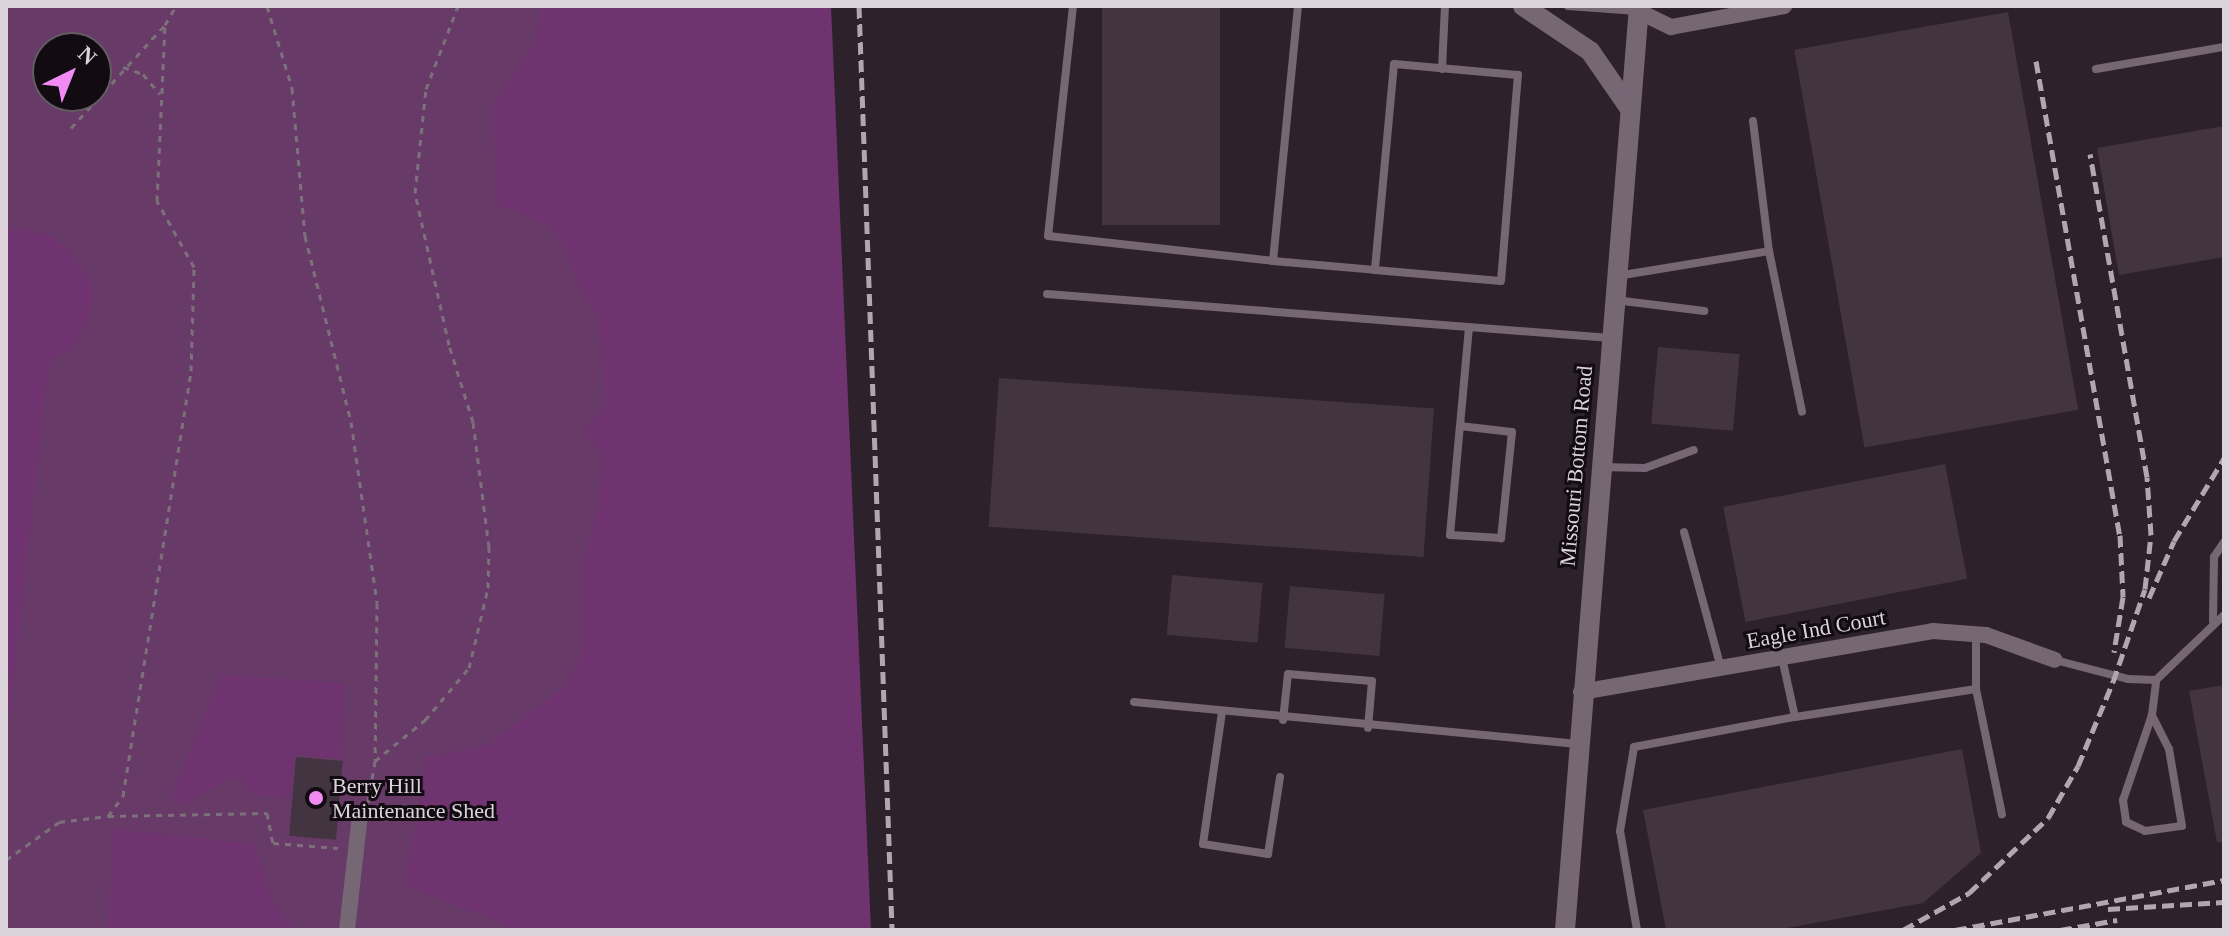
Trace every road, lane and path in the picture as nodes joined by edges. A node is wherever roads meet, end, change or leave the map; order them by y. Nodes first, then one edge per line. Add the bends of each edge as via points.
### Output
1 (176, 6) edge
2 (267, 6) edge
3 (458, 6) edge
4 (1073, 6) edge
5 (1298, 6) edge
6 (1445, 6) edge
7 (1523, 6) edge
8 (1568, 6) edge
9 (1784, 6) edge
10 (1641, 8) edge
11 (165, 25) junction
12 (2224, 47) edge
13 (123, 67) junction
14 (1442, 69) junction
15 (2096, 69) dead end
16 (160, 94) junction
17 (1630, 110) junction
18 (1753, 121) dead end
19 (71, 128) dead end
20 (1769, 251) junction
21 (1273, 261) junction
22 (1375, 270) junction
23 (1616, 276) junction
24 (1047, 294) dead end
25 (1614, 300) junction
26 (1704, 311) dead end
27 (1469, 327) junction
28 (1611, 338) junction
29 (1802, 412) dead end
30 (1460, 426) junction
31 (1694, 450) dead end
32 (1600, 467) junction
33 (1684, 532) dead end
34 (2224, 542) edge
35 (2224, 615) edge
36 (2213, 621) junction
37 (1976, 632) junction
38 (1782, 657) junction
39 (2055, 660) joint
40 (1721, 668) junction
41 (2156, 680) junction
42 (1976, 689) junction
43 (1581, 692) junction
44 (1134, 702) dead end
45 (1222, 712) junction
46 (2152, 715) junction
47 (1795, 717) junction
48 (1283, 720) junction
49 (1368, 728) junction
50 (1578, 744) junction
51 (375, 761) junction
52 (1280, 777) dead end
53 (2002, 814) dead end
54 (108, 816) junction
55 (359, 823) joint
56 (344, 848) dead end
57 (6, 860) edge
58 (347, 930) edge
59 (1565, 930) edge
60 (1637, 930) edge

1 - 11 path
2 - 51 path via 292,88 305,236 351,422 369,535 377,603
3 - 51 path via 426,89 415,193 453,361 473,422 489,547 488,588 469,668 425,720
4 - 21 lane via 1048,236
5 - 21 lane
6 - 14 lane
7 - 17 street via 1590,51
8 - 10 lane
9 - 10 street via 1671,27
10 - 17 street, Missouri Bottom Road
11 - 13 path
11 - 16 path
12 - 15 lane
13 - 16 path via 143,74
13 - 19 path
14 - 22 lane via 1394,64
14 - 22 lane via 1518,75 1501,281
16 - 54 path via 157,206 190,256 196,275 191,371 123,796
17 - 23 street, Missouri Bottom Road
18 - 20 lane
20 - 23 lane
20 - 29 lane
21 - 22 lane
23 - 25 street, Missouri Bottom Road
24 - 27 lane
25 - 26 lane
25 - 28 street, Missouri Bottom Road
27 - 28 lane
27 - 30 lane
28 - 32 street, Missouri Bottom Road
30 - 30 lane via 1450,535 1501,538 1512,432
31 - 32 lane via 1645,468
32 - 43 street, Missouri Bottom Road
33 - 40 lane
34 - 36 lane via 2214,557
35 - 36 lane
36 - 41 lane
37 - 38 street, Eagle Ind Court via 1933,631
37 - 39 street, Eagle Ind Court
37 - 42 lane
38 - 40 street, Eagle Ind Court
38 - 47 lane
39 - 41 lane via 2128,679
40 - 43 street, Eagle Ind Court
41 - 46 lane
42 - 47 lane
42 - 53 lane
43 - 50 street, Missouri Bottom Road
44 - 45 lane
45 - 48 lane
45 - 52 lane via 1203,844 1268,854
46 - 46 lane via 2169,749 2182,826 2145,831 2126,822 2123,800
47 - 60 lane via 1634,747 1620,831
48 - 49 lane
48 - 49 lane via 1288,674 1372,681
49 - 50 lane
50 - 59 street, Missouri Bottom Road
51 - 55 path via 370,805
54 - 56 path via 267,813 273,843
54 - 57 path via 59,822
55 - 58 street

